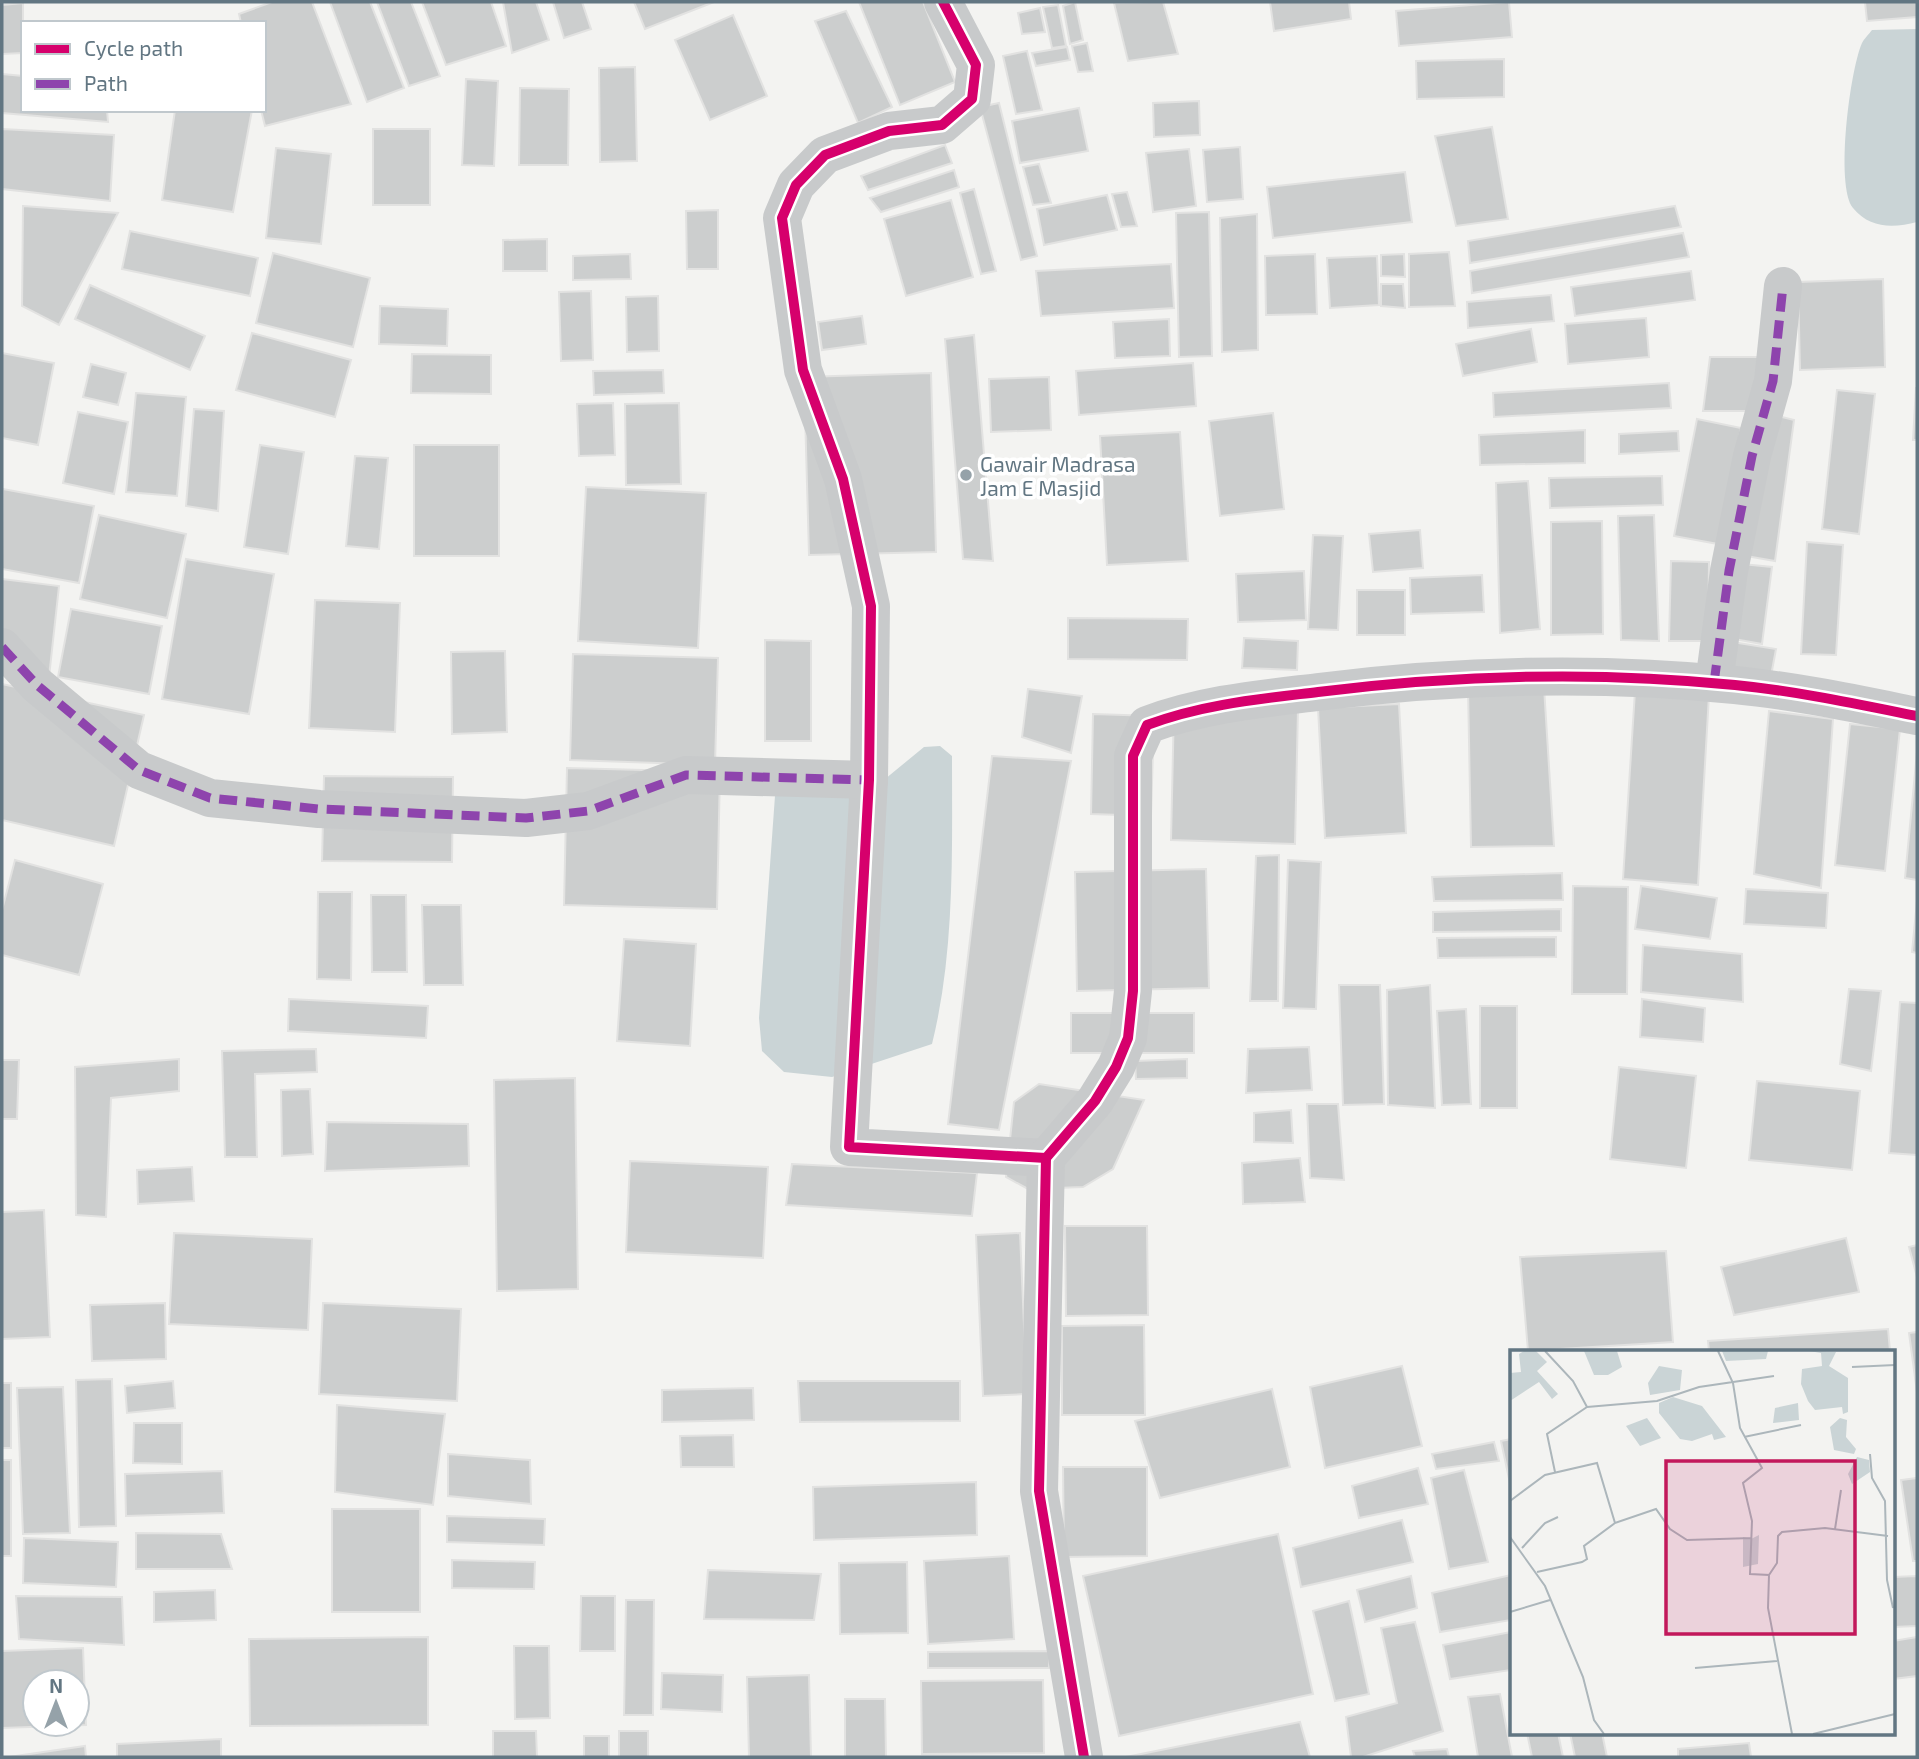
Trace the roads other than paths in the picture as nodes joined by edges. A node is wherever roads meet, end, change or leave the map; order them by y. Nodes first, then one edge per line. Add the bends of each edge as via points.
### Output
1 (943, 2) edge
2 (1783, 286) dead end
3 (2, 647) edge
4 (1714, 683) junction
5 (1917, 716) edge
6 (869, 780) junction
7 (1046, 1158) junction
8 (1084, 1757) edge

1 - 6 street via 976,65 972,99 942,125 889,131 825,155 796,186 782,218 803,370 843,479 871,606
2 - 4 street via 1773,381 1752,456 1729,571
3 - 6 street via 37,685 139,770 209,798 319,809 526,818 588,811 686,775
4 - 5 street
4 - 7 street via 1491,678 1383,684 1214,705 1147,725 1133,756 1133,991 1128,1038 1095,1101
6 - 7 street via 849,1147
7 - 8 street via 1039,1491

